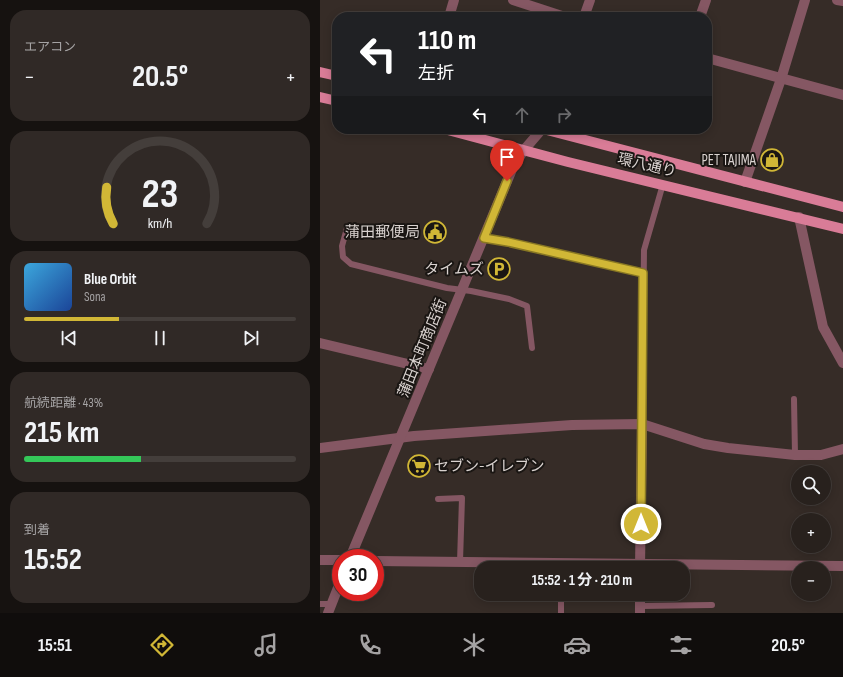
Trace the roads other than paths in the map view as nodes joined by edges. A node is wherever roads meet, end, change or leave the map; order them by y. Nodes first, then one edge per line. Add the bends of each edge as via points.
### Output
1 (454, 0) edge
2 (513, 0) edge
3 (590, 0) edge
4 (706, 0) edge
5 (805, 0) edge
6 (837, 0) edge
7 (843, 2) edge
8 (450, 12) edge
9 (550, 12) edge
10 (586, 12) edge
11 (702, 12) edge
12 (712, 59) edge
13 (320, 72) edge
14 (332, 75) edge
15 (781, 79) junction
16 (843, 95) edge
17 (320, 97) edge
18 (332, 100) edge
19 (463, 134) edge
20 (538, 134) edge
21 (561, 134) edge
22 (524, 150) junction
23 (745, 182) junction
24 (663, 184) junction
25 (843, 207) edge
26 (799, 218) junction
27 (346, 228) dead end
28 (843, 229) edge
29 (484, 238) junction
30 (643, 273) junction
31 (462, 290) junction
32 (320, 343) edge
33 (532, 348) dead end
34 (843, 363) edge
35 (429, 369) junction
36 (794, 399) dead end
37 (642, 424) junction
38 (401, 437) junction
39 (320, 448) edge
40 (843, 449) edge
41 (795, 455) junction
42 (438, 499) dead end
43 (354, 549) edge
44 (320, 560) edge
45 (332, 560) edge
46 (384, 561) edge
47 (640, 561) edge
48 (460, 562) junction
49 (474, 563) edge
50 (690, 566) edge
51 (843, 566) edge
52 (561, 601) edge
53 (320, 604) edge
54 (712, 605) dead end
55 (330, 609) edge
56 (640, 610) edge
57 (561, 613) edge

1 - 8 street
2 - 9 street
3 - 10 street
4 - 11 street
5 - 15 street
6 - 7 street
12 - 15 street
13 - 14 main road
15 - 16 street
15 - 23 street
17 - 18 main road
19 - 22 main road, 環八通り
20 - 22 street, 蒲田本町商店街
21 - 23 main road, 環八通り
22 - 24 main road, 環八通り
22 - 29 street, 蒲田本町商店街 via 513,167
23 - 25 main road, 環八通り
24 - 26 main road, 環八通り
24 - 30 lane via 644,250
26 - 28 main road, 環八通り
26 - 34 street via 823,327
27 - 31 lane via 342,246 343,257 351,264
29 - 30 lane
29 - 31 street, 蒲田本町商店街
30 - 37 lane
31 - 33 lane via 509,299 527,306
31 - 35 street, 蒲田本町商店街
32 - 35 street
35 - 38 street, 蒲田本町商店街
36 - 41 lane
37 - 38 street via 572,425
37 - 41 street via 704,444
37 - 47 street
38 - 39 street
38 - 43 street, 蒲田本町商店街
40 - 41 street via 821,455
42 - 48 lane via 462,498
44 - 45 street
46 - 48 street
48 - 49 street
50 - 51 street
52 - 57 lane
53 - 55 lane
54 - 56 lane

